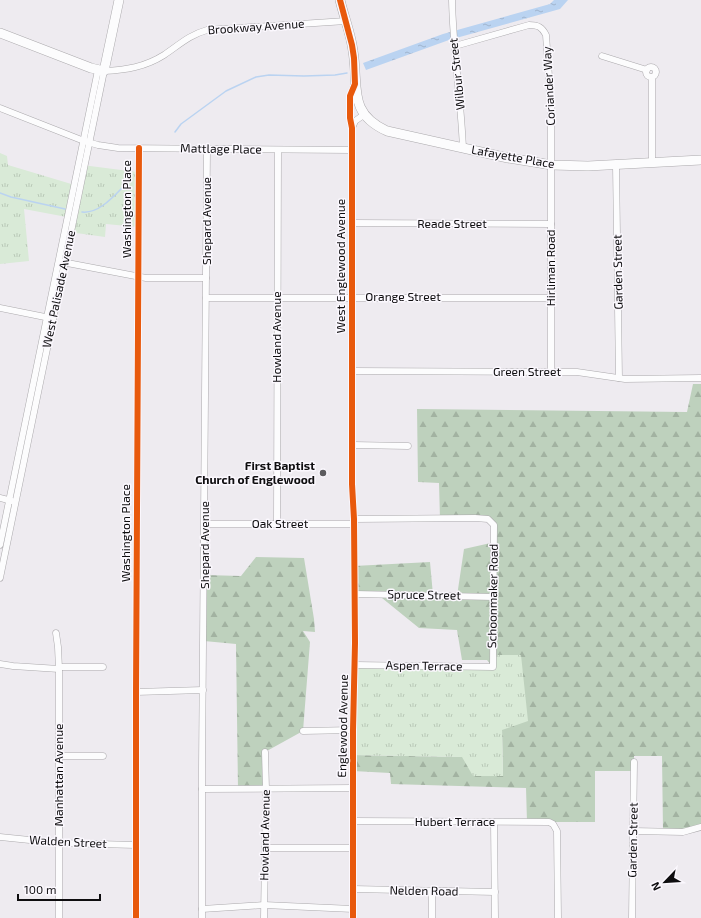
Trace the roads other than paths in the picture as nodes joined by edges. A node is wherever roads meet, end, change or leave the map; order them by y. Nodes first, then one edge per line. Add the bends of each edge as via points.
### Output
1 (113, 0) edge
2 (119, 0) edge
3 (340, 0) edge
4 (452, 0) edge
5 (346, 21) junction
6 (0, 33) edge
7 (455, 45) junction
8 (602, 56) dead end
9 (101, 70) junction
10 (355, 84) junction
11 (0, 108) edge
12 (365, 114) junction
13 (352, 128) junction
14 (87, 142) junction
15 (139, 148) junction
16 (463, 148) junction
17 (207, 149) junction
18 (278, 150) junction
19 (352, 150) junction
20 (701, 160) edge
21 (652, 163) junction
22 (552, 165) junction
23 (616, 165) junction
24 (352, 223) junction
25 (551, 224) junction
26 (62, 262) junction
27 (138, 277) junction
28 (206, 278) junction
29 (277, 297) junction
30 (352, 297) junction
31 (206, 298) junction
32 (552, 298) junction
33 (0, 308) edge
34 (50, 318) junction
35 (352, 371) junction
36 (551, 372) junction
37 (619, 378) junction
38 (701, 378) edge
39 (353, 445) junction
40 (408, 446) dead end
41 (0, 498) edge
42 (13, 501) junction
43 (354, 522) junction
44 (205, 524) junction
45 (277, 524) junction
46 (494, 525) joint
47 (354, 534) joint
48 (0, 545) edge
49 (0, 578) edge
50 (354, 594) junction
51 (494, 597) junction
52 (56, 633) dead end
53 (0, 664) edge
54 (355, 665) junction
55 (103, 667) dead end
56 (493, 667) joint
57 (59, 668) junction
58 (203, 690) junction
59 (136, 692) junction
60 (353, 730) junction
61 (303, 731) dead end
62 (265, 752) dead end
63 (59, 756) junction
64 (103, 756) dead end
65 (634, 762) dead end
66 (353, 788) junction
67 (202, 789) junction
68 (266, 789) junction
69 (353, 821) junction
70 (494, 822) junction
71 (701, 828) edge
72 (633, 831) junction
73 (0, 837) edge
74 (59, 843) junction
75 (136, 845) junction
76 (265, 848) junction
77 (352, 848) junction
78 (353, 889) junction
79 (432, 891) junction
80 (495, 892) junction
81 (264, 905) junction
82 (202, 909) junction
83 (353, 909) junction
84 (59, 918) edge
85 (136, 918) edge
86 (202, 918) edge
87 (264, 918) edge
88 (353, 918) edge
89 (432, 918) edge
90 (495, 918) edge
91 (558, 918) edge
92 (632, 918) edge

1 - 9 street, West Palisade Avenue
2 - 9 street, West Palisade Avenue
3 - 5 street, West Englewood Avenue
4 - 7 street, Wilbur Street
5 - 9 street, Brookway Avenue via 207,30 190,36 143,66
5 - 10 street, West Englewood Avenue via 353,50
6 - 9 street
7 - 16 street, Wilbur Street
7 - 22 street, Coriander Way via 529,25 537,25 543,30 547,41
8 - 21 street via 647,70 647,76 652,77
9 - 14 street, West Palisade Avenue
10 - 12 street, Lafayette Place via 358,101
10 - 13 street, West Englewood Avenue via 350,96
11 - 14 street, Mattlage Place
12 - 13 street
12 - 16 street, Lafayette Place via 378,126 390,132
13 - 19 street, West Englewood Avenue
14 - 15 street, Mattlage Place via 112,147
14 - 26 street, West Palisade Avenue
15 - 17 street, Mattlage Place
15 - 27 street, Washington Place
16 - 22 street, Lafayette Place
17 - 18 street, Mattlage Place
17 - 28 street, Shepard Avenue
18 - 19 street, Mattlage Place
18 - 29 street, Howland Avenue
19 - 24 street, West Englewood Avenue
20 - 21 street, Lafayette Place
21 - 23 street, Lafayette Place
22 - 23 street, Lafayette Place
22 - 25 street, Hirliman Road
23 - 37 street, Garden Street
24 - 25 street, Reade Street
24 - 30 street, West Englewood Avenue
25 - 32 street, Hirliman Road
26 - 27 street
26 - 34 street, West Palisade Avenue
27 - 28 street
27 - 59 street, Washington Place
28 - 31 street, Shepard Avenue
29 - 30 street, Orange Street
29 - 31 street, Orange Street
29 - 45 street, Howland Avenue
30 - 32 street, Orange Street
30 - 35 street, West Englewood Avenue
31 - 44 street, Shepard Avenue
32 - 36 street, Hirliman Road
33 - 34 street
34 - 42 street, West Palisade Avenue
35 - 36 street, Green Street
35 - 39 street, West Englewood Avenue
36 - 37 street, Green Street via 577,372
37 - 38 street, Green Street
39 - 40 street
39 - 43 street, West Englewood Avenue
41 - 42 street
42 - 48 street, West Palisade Avenue
42 - 49 street, West Palisade Avenue
43 - 45 street, Oak Street
43 - 46 street, Oak Street via 475,518 488,519
43 - 47 street, West Englewood Avenue
44 - 45 street, Oak Street
44 - 58 street, Shepard Avenue
46 - 51 street, Schoonmaker Road
47 - 50 street, Englewood Avenue
50 - 51 street, Spruce Street
50 - 54 street, Englewood Avenue
51 - 56 street, Schoonmaker Road
52 - 57 street, Manhattan Avenue
53 - 57 street
54 - 56 street, Aspen Terrace
54 - 60 street, Englewood Avenue
55 - 57 street
57 - 63 street, Manhattan Avenue
58 - 59 street
58 - 67 street, Shepard Avenue
59 - 75 street, Washington Place
60 - 61 street
60 - 66 street, Englewood Avenue
62 - 68 street, Howland Avenue
63 - 64 street
63 - 74 street, Manhattan Avenue
65 - 72 street, Garden Street
66 - 68 street
66 - 69 street, Englewood Avenue
67 - 68 street
67 - 82 street, Shepard Avenue
68 - 76 street, Howland Avenue
69 - 70 street, Hubert Terrace
69 - 77 street, Englewood Avenue
70 - 80 street
70 - 91 street, Hubert Terrace via 549,822 556,827
71 - 72 street via 683,832
72 - 92 street, Garden Street
73 - 74 street, Walden Street
74 - 75 street, Walden Street
74 - 84 street, Manhattan Avenue
75 - 85 street, Washington Place
76 - 77 street
76 - 81 street, Howland Avenue
77 - 78 street, Englewood Avenue
78 - 79 street, Nelden Road
78 - 83 street, Englewood Avenue
79 - 80 street, Nelden Road
79 - 89 street
80 - 90 street
81 - 82 street
81 - 83 street
81 - 87 street, Howland Avenue
82 - 86 street, Shepard Avenue
83 - 88 street, Englewood Avenue

